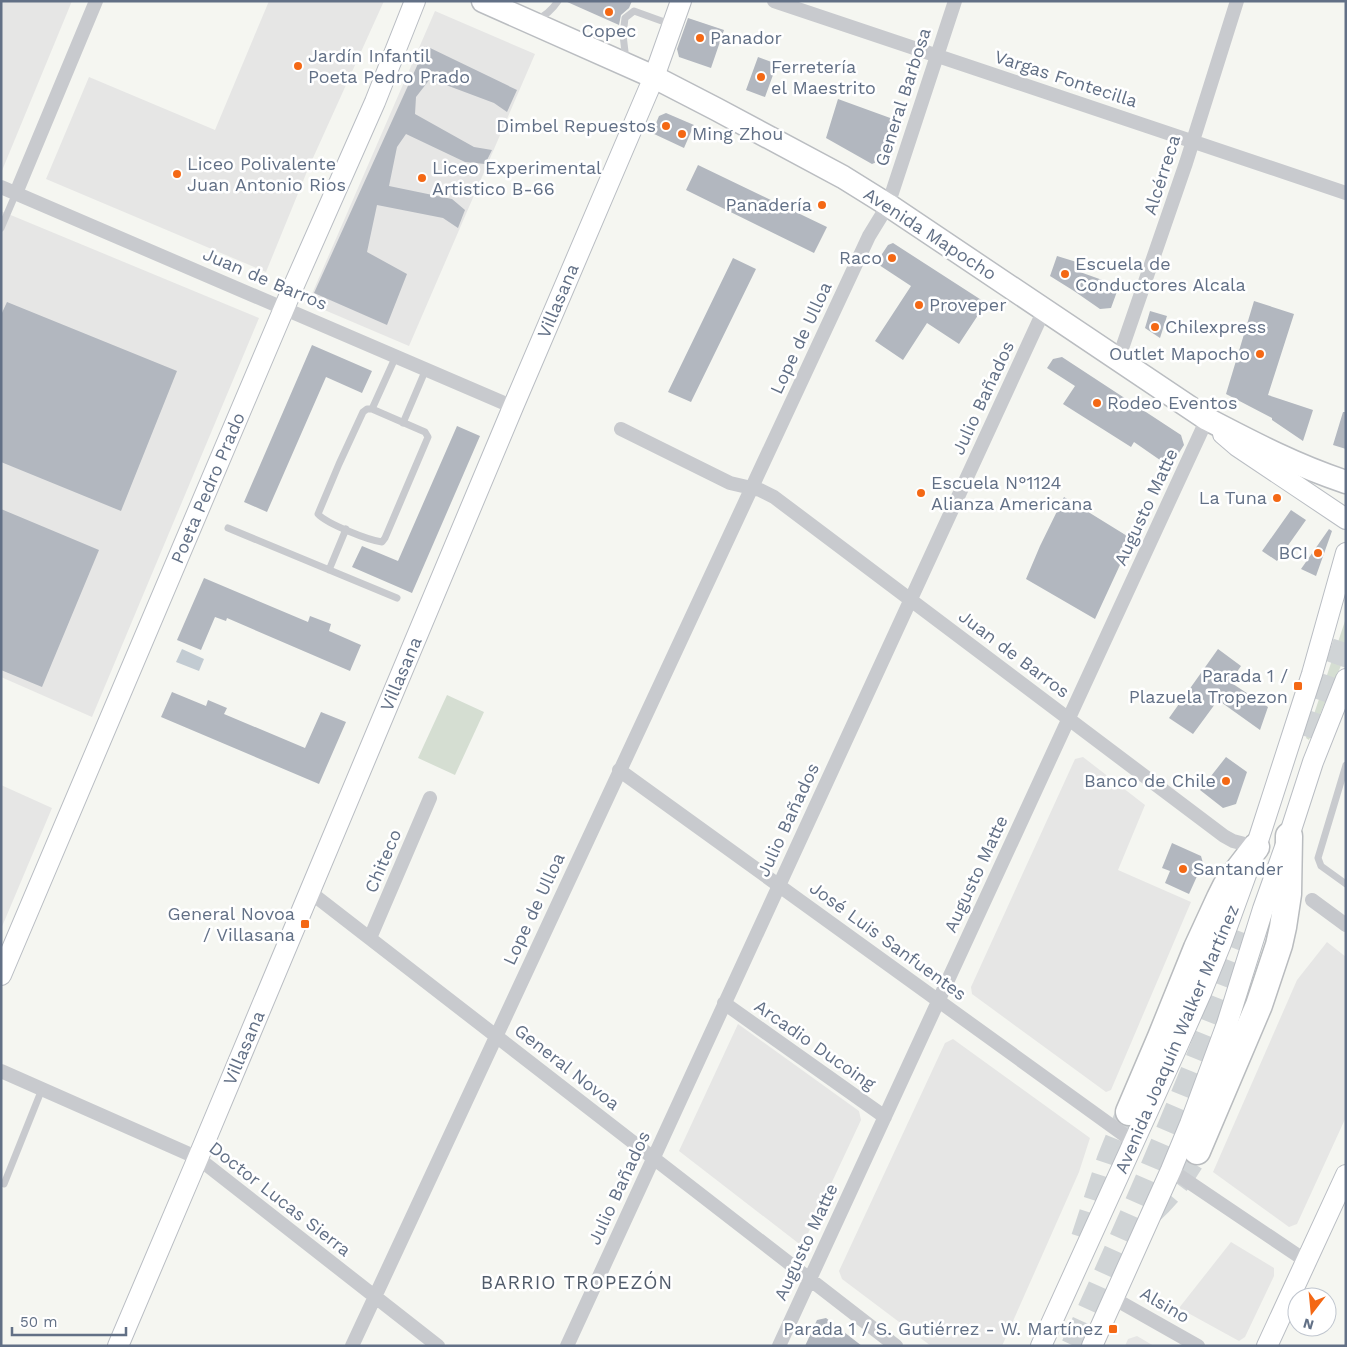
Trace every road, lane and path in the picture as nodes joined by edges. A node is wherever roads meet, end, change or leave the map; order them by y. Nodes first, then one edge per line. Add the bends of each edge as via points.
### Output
1 (96, 1) edge
2 (415, 1) edge
3 (483, 1) edge
4 (558, 1) edge
5 (681, 1) edge
6 (774, 1) edge
7 (955, 1) edge
8 (1237, 1) edge
9 (532, 22) junction
10 (672, 25) junction
11 (937, 56) junction
12 (627, 65) junction
13 (654, 77) junction
14 (1193, 141) junction
15 (1, 187) edge
16 (16, 193) junction
17 (1346, 193) edge
18 (888, 204) junction
19 (1, 228) edge
20 (285, 308) junction
21 (1044, 310) junction
22 (396, 356) junction
23 (1118, 360) junction
24 (426, 369) junction
25 (513, 406) junction
26 (372, 409) junction
27 (1207, 419) junction
28 (403, 422) junction
29 (621, 429) dead end
30 (1346, 482) edge
31 (752, 488) junction
32 (1346, 519) edge
33 (228, 528) dead end
34 (346, 529) junction
35 (1346, 553) edge
36 (329, 570) junction
37 (397, 598) dead end
38 (910, 599) junction
39 (1346, 679) edge
40 (1070, 720) junction
41 (1346, 765) edge
42 (619, 770) junction
43 (430, 798) dead end
44 (1289, 836) junction
45 (1256, 847) junction
46 (1346, 884) edge
47 (778, 885) junction
48 (310, 892) junction
49 (1312, 900) dead end
50 (1346, 925) edge
51 (370, 938) junction
52 (1, 975) edge
53 (938, 1000) junction
54 (724, 1003) junction
55 (496, 1036) junction
56 (1, 1071) edge
57 (42, 1089) junction
58 (1129, 1112) tunnel mouth
59 (885, 1117) junction
60 (1134, 1142) junction
61 (1197, 1150) tunnel mouth
62 (198, 1158) junction
63 (654, 1158) junction
64 (1171, 1170) junction
65 (1346, 1175) edge
66 (4, 1184) dead end
67 (1306, 1262) junction
68 (810, 1279) junction
69 (374, 1296) junction
70 (1114, 1298) junction
71 (118, 1346) edge
72 (352, 1346) edge
73 (438, 1346) edge
74 (567, 1346) edge
75 (779, 1346) edge
76 (896, 1346) edge
77 (1041, 1346) edge
78 (1092, 1346) edge
79 (1198, 1346) edge
80 (1267, 1346) edge

1 - 16 street
2 - 20 street, Poeta Pedro Prado
3 - 9 main road, Avenida Mapocho
4 - 9 lane via 543,17
5 - 10 street, Villasana
6 - 11 street, Vargas Fontecilla
7 - 11 street, General Barbosa
8 - 14 street, Alcérreca
9 - 12 main road, Avenida Mapocho
10 - 12 lane via 634,11 625,18 623,34
10 - 13 street, Villasana
11 - 14 street, Vargas Fontecilla
11 - 18 street, General Barbosa
12 - 13 main road, Avenida Mapocho
13 - 18 main road, Avenida Mapocho
13 - 25 street, Villasana
14 - 17 street, Vargas Fontecilla
14 - 23 street, Alcérreca
15 - 16 street, Juan de Barros
16 - 19 lane
16 - 20 street, Juan de Barros
18 - 21 main road, Avenida Mapocho
18 - 31 street, Lope de Ulloa via 869,236
20 - 22 street, Juan de Barros
20 - 52 street, Poeta Pedro Prado
21 - 23 main road, Avenida Mapocho
21 - 38 street, Julio Bañados
22 - 24 street, Juan de Barros
22 - 26 lane
23 - 27 main road, Avenida Mapocho
24 - 25 street, Juan de Barros
24 - 28 lane
25 - 48 street, Villasana
26 - 28 lane
26 - 34 lane via 362,412 318,514 322,519
27 - 30 main road via 1300,466
27 - 32 street, Avenida Mapocho via 1237,446
27 - 40 street, Augusto Matte
28 - 34 lane via 425,432 428,437 385,538 382,542 376,541
29 - 31 street via 730,484
31 - 38 street, Juan de Barros via 774,497
31 - 42 street, Lope de Ulloa
33 - 36 lane
34 - 36 lane
35 - 45 street, Avenida Joaquín Walker Martínez via 1312,674
36 - 37 lane
38 - 40 street, Juan de Barros
38 - 47 street, Julio Bañados
39 - 44 street, Avenida Joaquín Walker Martínez via 1313,762
40 - 45 street, Juan de Barros via 1224,836
40 - 53 street, Augusto Matte
41 - 46 lane via 1318,858 1321,866
42 - 47 street, José Luis Sanfuentes
42 - 55 street, Lope de Ulloa
43 - 51 street, Chiteco
44 - 61 highway via 1288,894 1279,945 1259,1005
44 - 64 street, Avenida Joaquín Walker Martínez via 1226,1024
45 - 58 highway via 1220,898
45 - 60 street, Avenida Joaquín Walker Martínez via 1204,985
47 - 53 street, José Luis Sanfuentes
47 - 54 street, Julio Bañados
48 - 51 street, General Novoa
48 - 62 street, Villasana
49 - 50 street
51 - 55 street, General Novoa
53 - 59 street, Augusto Matte
53 - 60 street, José Luis Sanfuentes
54 - 59 street, Arcadio Ducoing
54 - 63 street, Julio Bañados
55 - 63 street, General Novoa
55 - 69 street, Lope de Ulloa
56 - 57 street, Doctor Lucas Sierra
57 - 62 street, Doctor Lucas Sierra
57 - 66 lane
59 - 68 street, Augusto Matte
60 - 77 street, Avenida Joaquín Walker Martínez
62 - 69 street, Doctor Lucas Sierra
62 - 71 street, Villasana
63 - 68 street, General Novoa
63 - 74 street, Julio Bañados
64 - 67 street
64 - 70 street, Avenida Joaquín Walker Martínez
65 - 67 street
67 - 80 street
68 - 75 street, Augusto Matte
68 - 76 street, General Novoa
69 - 72 street, Lope de Ulloa
69 - 73 street, Doctor Lucas Sierra
70 - 78 street, Avenida Joaquín Walker Martínez
70 - 79 street, Alsino

